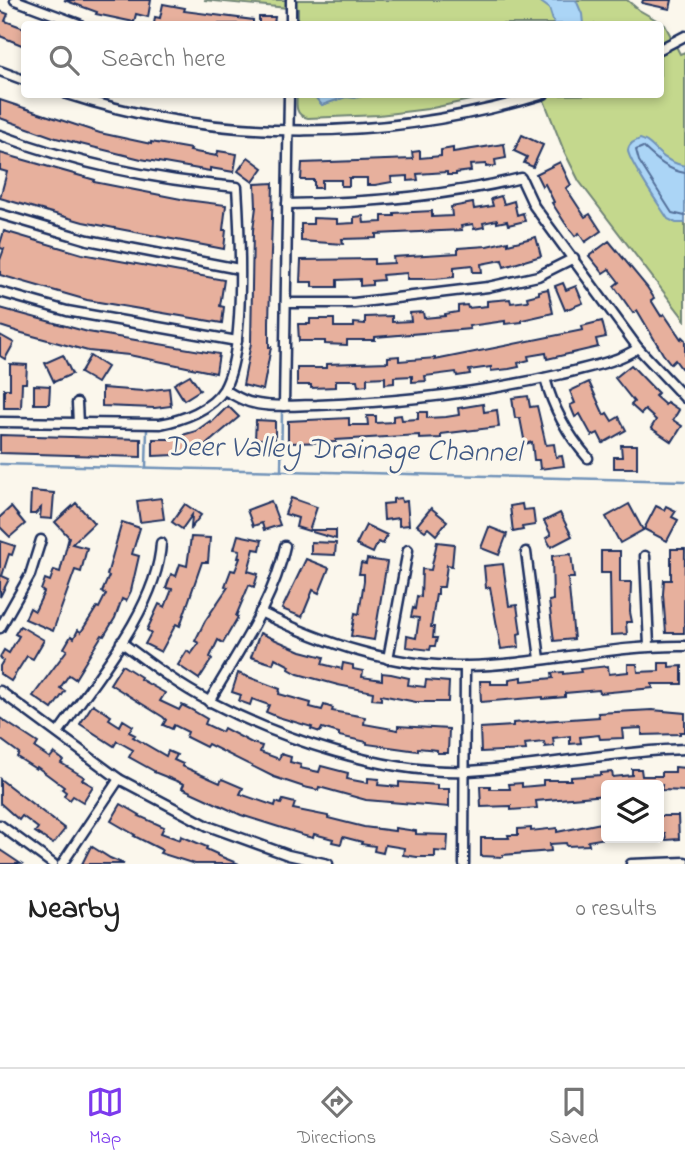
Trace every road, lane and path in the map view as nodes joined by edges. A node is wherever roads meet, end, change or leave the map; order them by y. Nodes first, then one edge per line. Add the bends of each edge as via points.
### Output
1 (15, 0) edge
2 (292, 0) edge
3 (71, 21) edge
4 (291, 21) edge
5 (685, 36) edge
6 (664, 47) edge
7 (0, 71) edge
8 (21, 79) edge
9 (83, 98) edge
10 (289, 98) edge
11 (531, 98) edge
12 (288, 130) junction
13 (0, 135) edge
14 (287, 204) junction
15 (0, 214) edge
16 (574, 258) junction
17 (239, 269) junction
18 (0, 292) edge
19 (286, 303) junction
20 (237, 341) junction
21 (638, 348) junction
22 (545, 378) junction
23 (223, 390) junction
24 (685, 398) edge
25 (77, 403) dead end
26 (284, 406) junction
27 (0, 422) edge
28 (78, 424) junction
29 (588, 458) dead end
30 (41, 540) dead end
31 (161, 543) dead end
32 (285, 546) dead end
33 (408, 550) dead end
34 (526, 552) dead end
35 (645, 556) dead end
36 (260, 612) junction
37 (0, 628) edge
38 (121, 642) junction
39 (649, 646) junction
40 (685, 646) edge
41 (388, 659) junction
42 (540, 659) junction
43 (465, 666) junction
44 (0, 691) edge
45 (209, 702) junction
46 (58, 733) junction
47 (685, 749) edge
48 (465, 771) junction
49 (119, 779) junction
50 (0, 825) edge
51 (685, 862) edge
52 (53, 864) edge
53 (62, 864) edge
54 (328, 864) edge
55 (464, 864) edge
56 (631, 864) edge

1 - 3 street
2 - 4 street
5 - 6 street
7 - 8 street
9 - 12 street via 216,126
10 - 12 street
11 - 12 street via 497,109 396,126
12 - 14 street
13 - 17 street via 47,152 179,182 237,187
14 - 16 street via 405,198 521,178 534,206
14 - 19 street
15 - 17 street via 88,240
16 - 19 street via 538,276 488,287 354,303
16 - 21 street
17 - 20 street
18 - 20 street via 67,311
19 - 26 street
20 - 23 street via 234,366
21 - 22 street via 594,366
21 - 24 street
22 - 26 street via 428,396
22 - 29 street via 556,412
23 - 26 street via 254,404
23 - 28 street via 201,410 173,422
25 - 28 street
27 - 28 street
30 - 37 street via 30,575
31 - 38 street via 160,562 146,599
32 - 36 street
33 - 41 street
34 - 42 street
35 - 39 street
36 - 41 street via 331,643
36 - 45 street
38 - 45 street
38 - 46 street
39 - 40 street
39 - 42 street
41 - 43 street
42 - 43 street
43 - 48 street
44 - 46 street
45 - 48 street via 341,754
46 - 49 street
47 - 48 street
48 - 55 street
49 - 53 street
49 - 54 street via 208,826
50 - 52 street
51 - 56 street

